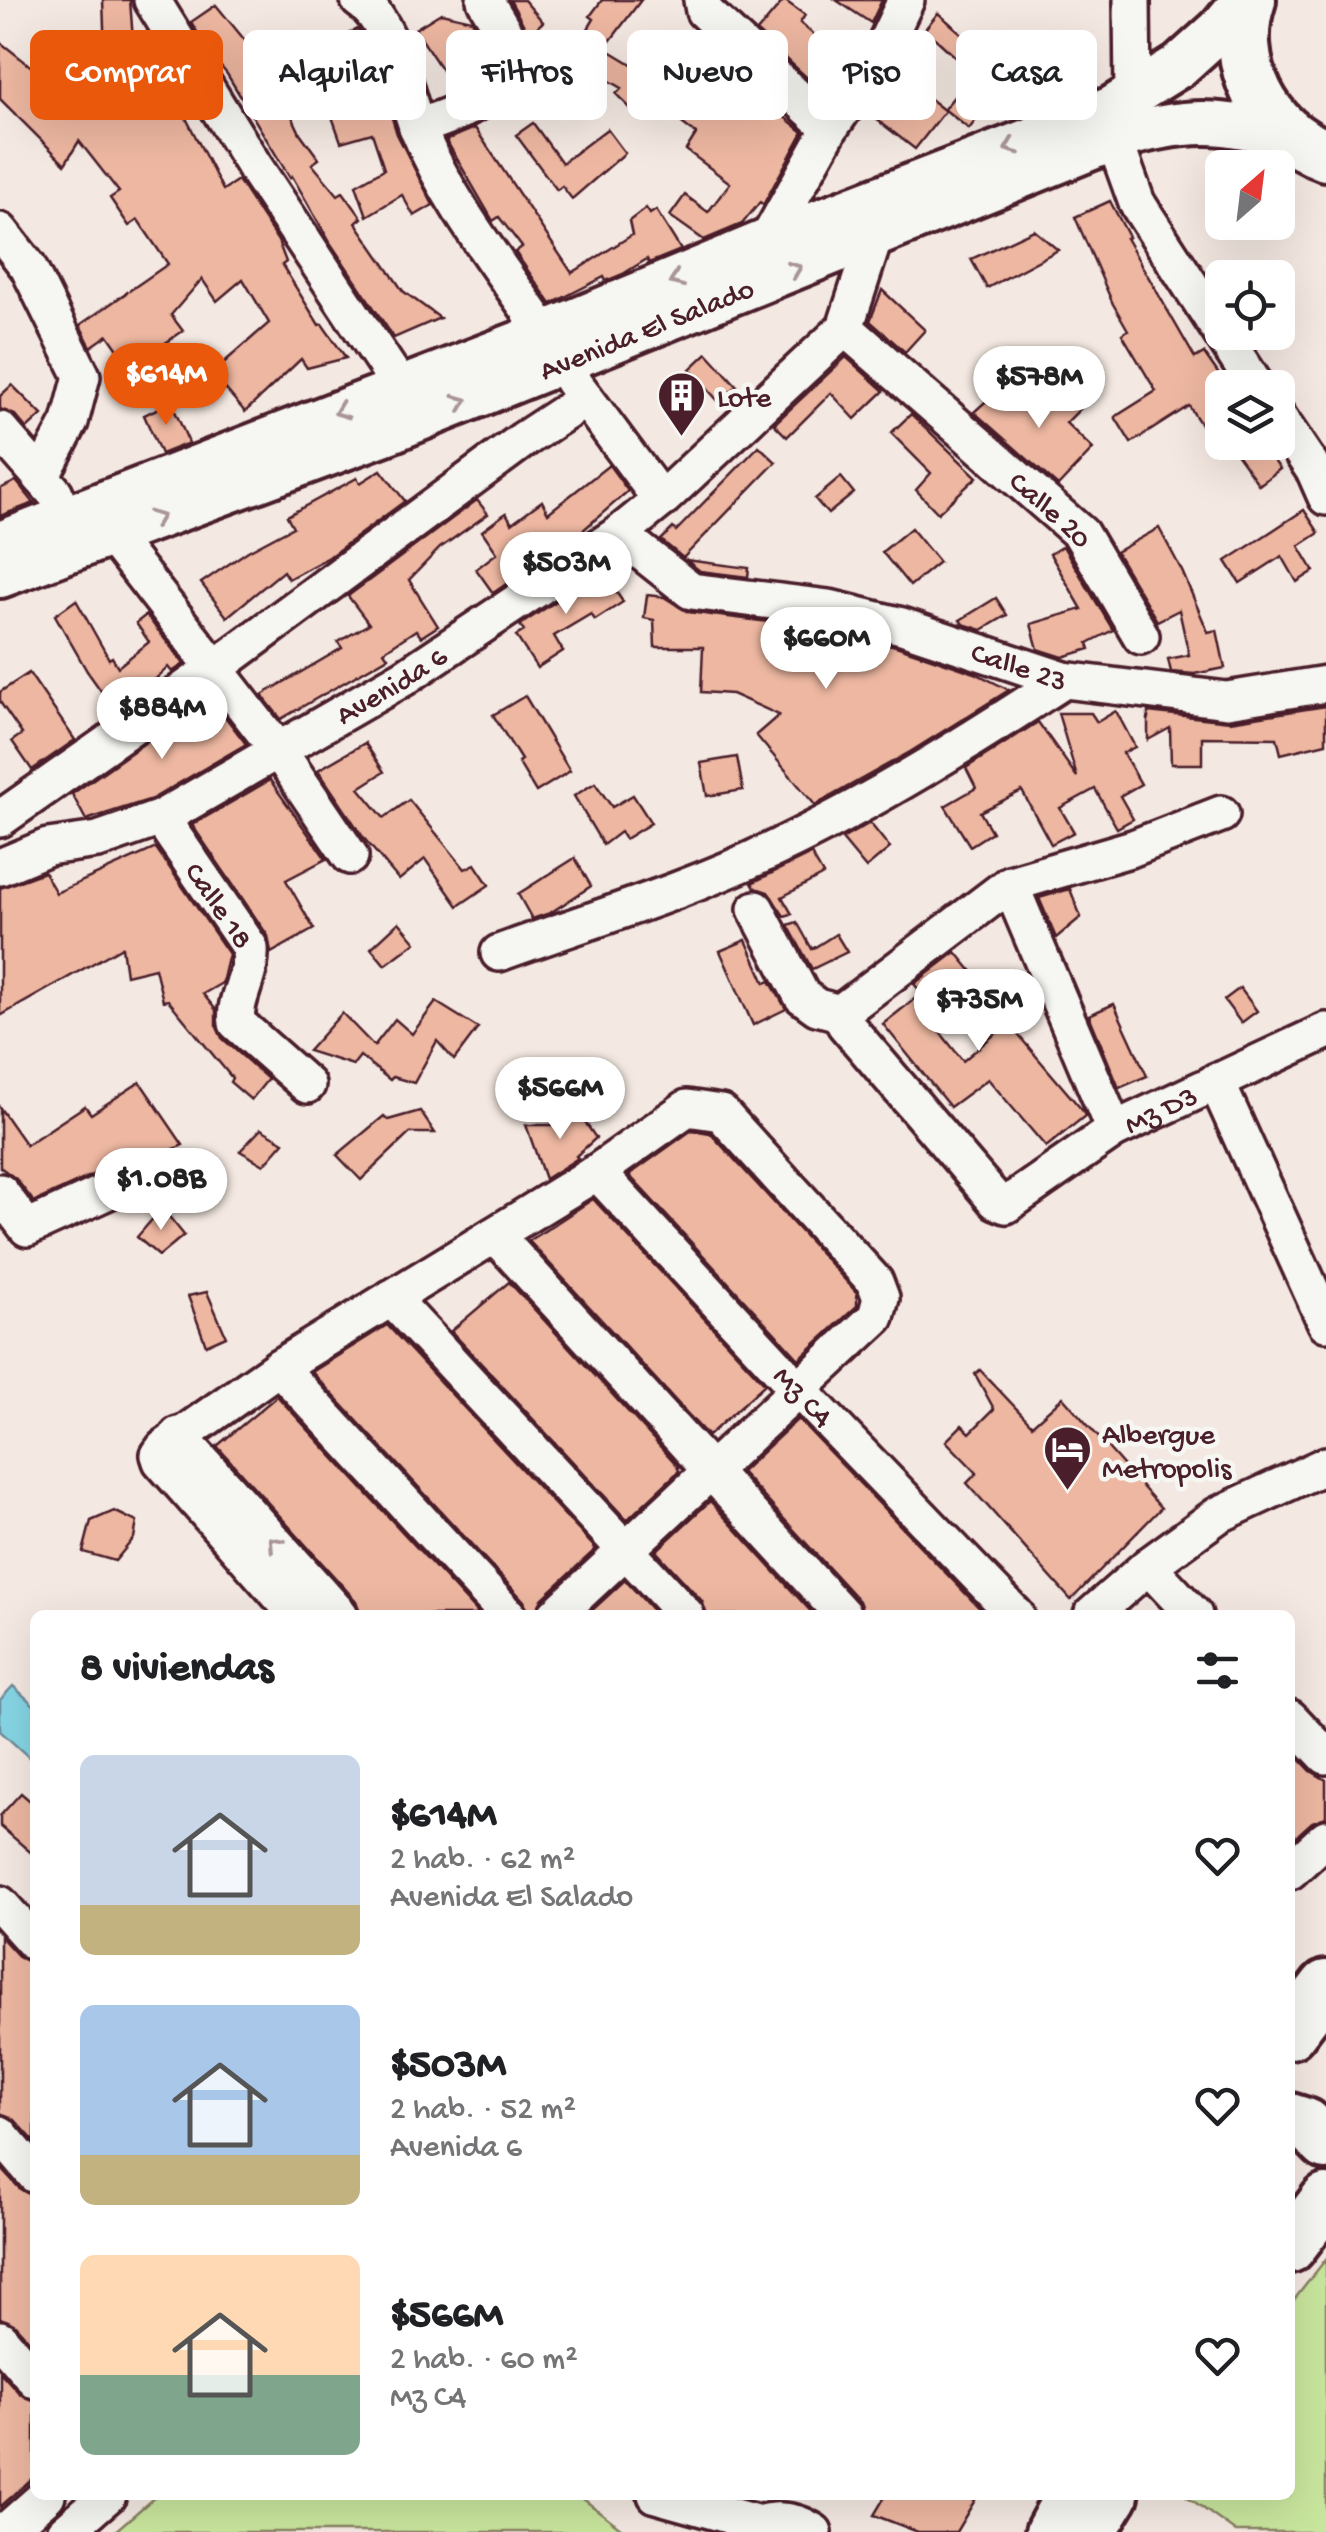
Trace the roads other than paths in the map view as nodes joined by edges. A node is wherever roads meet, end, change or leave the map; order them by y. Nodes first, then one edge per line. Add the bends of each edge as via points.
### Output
1 (152, 0) edge
2 (359, 0) edge
3 (485, 0) edge
4 (702, 0) edge
5 (906, 0) edge
6 (1132, 0) edge
7 (1247, 0) edge
8 (1133, 98) junction
9 (417, 127) junction
10 (830, 128) junction
11 (1114, 139) junction
12 (1317, 151) edge
13 (0, 230) edge
14 (875, 236) junction
15 (768, 241) junction
16 (845, 328) junction
17 (554, 348) junction
18 (1245, 370) edge
19 (401, 388) junction
20 (584, 400) junction
21 (0, 430) edge
22 (1295, 442) edge
23 (42, 478) junction
24 (1326, 498) edge
25 (661, 500) junction
26 (71, 513) junction
27 (619, 534) junction
28 (111, 535) junction
29 (0, 544) edge
30 (0, 576) edge
31 (1140, 636) dead end
32 (215, 668) junction
33 (1064, 680) junction
34 (1326, 684) edge
35 (278, 750) junction
36 (9, 812) edge
37 (1221, 814) dead end
38 (160, 818) junction
39 (48, 848) junction
40 (350, 856) dead end
41 (0, 867) edge
42 (1010, 884) junction
43 (756, 909) dead end
44 (499, 953) dead end
45 (840, 1013) junction
46 (1326, 1032) edge
47 (1216, 1081) junction
48 (306, 1085) dead end
49 (1114, 1130) junction
50 (597, 1172) junction
51 (130, 1181) dead end
52 (0, 1192) edge
53 (495, 1235) junction
54 (391, 1298) junction
55 (1326, 1323) edge
56 (280, 1367) junction
57 (799, 1390) junction
58 (178, 1435) junction
59 (1326, 1465) edge
60 (712, 1469) junction
61 (626, 1550) junction
62 (1148, 1566) junction
63 (293, 1610) edge
64 (336, 1610) edge
65 (503, 1610) edge
66 (561, 1610) edge
67 (681, 1610) edge
68 (839, 1610) edge
69 (1011, 1610) edge
70 (1098, 1610) edge
71 (1189, 1610) edge
72 (1295, 1723) edge
73 (1326, 1756) edge
74 (1326, 1838) edge
75 (1295, 1866) edge
76 (0, 1904) edge
77 (30, 1938) edge
78 (1326, 1989) edge
79 (1295, 2027) edge
80 (1326, 2034) edge
81 (1295, 2121) edge
82 (0, 2134) edge
83 (1326, 2144) edge
84 (30, 2168) edge
85 (1326, 2200) edge
86 (1295, 2240) edge
87 (0, 2339) edge
88 (30, 2374) edge
89 (41, 2500) edge
90 (102, 2500) edge
91 (661, 2500) edge
92 (671, 2500) edge
93 (1068, 2500) edge
94 (1110, 2500) edge
95 (748, 2528) edge
96 (6, 2532) edge
97 (65, 2532) edge
98 (685, 2532) edge
99 (814, 2532) edge
100 (1051, 2532) edge
101 (1090, 2532) edge

1 - 19 street
2 - 9 street via 384,28
3 - 9 street via 512,50 508,78 463,112
4 - 10 street via 704,11
5 - 10 street via 878,59
6 - 8 street
7 - 8 main road, Avenida El Salado via 1180,66
7 - 12 highway via 1245,60 1252,84 1264,106
8 -> 15 main road, Avenida El Salado
9 - 17 street via 436,173
10 - 15 street
11 - 12 main road, Avenida El Salado via 1216,122 1248,125
11 - 14 main road, Avenida El Salado
11 - 18 street via 1138,203
13 - 23 street via 28,267 82,376 70,422
14 - 16 street, Avenida 6
17 -> 14 main road, Avenida El Salado
15 -> 17 main road, Avenida El Salado
16 - 25 street, Avenida 6
16 - 31 street, Calle 20 via 1082,534
17 - 19 main road, Avenida El Salado
17 - 20 street
28 -> 17 main road, Avenida El Salado
19 -> 26 main road, Avenida El Salado
20 - 25 street
20 - 32 street
21 - 23 street
22 - 24 street
23 - 26 street
25 - 27 street, Avenida 6
26 - 29 main road, Avenida El Salado
27 - 33 street, Calle 23 via 691,591 829,608
27 - 35 street, Avenida 6 via 419,668
28 - 30 main road, Avenida El Salado
28 - 32 street
32 - 35 street
32 - 36 street
33 - 34 street, Calle 23 via 1227,700
33 - 44 street via 770,852
35 - 38 street, Avenida 6
35 - 40 street
36 - 39 street
37 - 42 street
38 - 39 street, Avenida 6 via 98,840
38 - 48 street, Calle 18 via 250,948 252,969 237,1023
39 - 41 street, Avenida 6
42 - 45 street
42 - 49 street
43 - 45 street via 802,996
45 - 49 street, Mz D3 via 996,1201 1006,1205
46 - 47 street, Mz D3
47 - 49 street, Mz D3
47 - 55 street
50 - 53 street
50 - 57 street, Mz C4
50 - 57 street via 687,1108 720,1114 734,1128 875,1282 881,1298 876,1317
51 - 52 street via 27,1228
53 - 54 street
53 - 60 street
54 - 56 street
54 - 61 street
56 - 58 street
56 - 65 street
57 - 60 street
57 - 69 street, Mz C4
58 - 63 street via 160,1461
64 -> 58 street
59 - 62 street via 1218,1514
60 - 61 street
60 - 68 street
61 - 66 street
61 - 67 street
62 - 70 street
62 - 71 street
72 - 73 street
74 - 75 street
76 - 77 street
78 - 79 highway
78 - 80 highway
81 - 83 highway
82 - 84 street
85 - 86 highway
87 - 88 street
89 - 96 street
90 - 97 street
91 - 98 street
92 - 95 street
93 - 100 highway
94 - 101 highway
95 - 99 street via 791,2522

